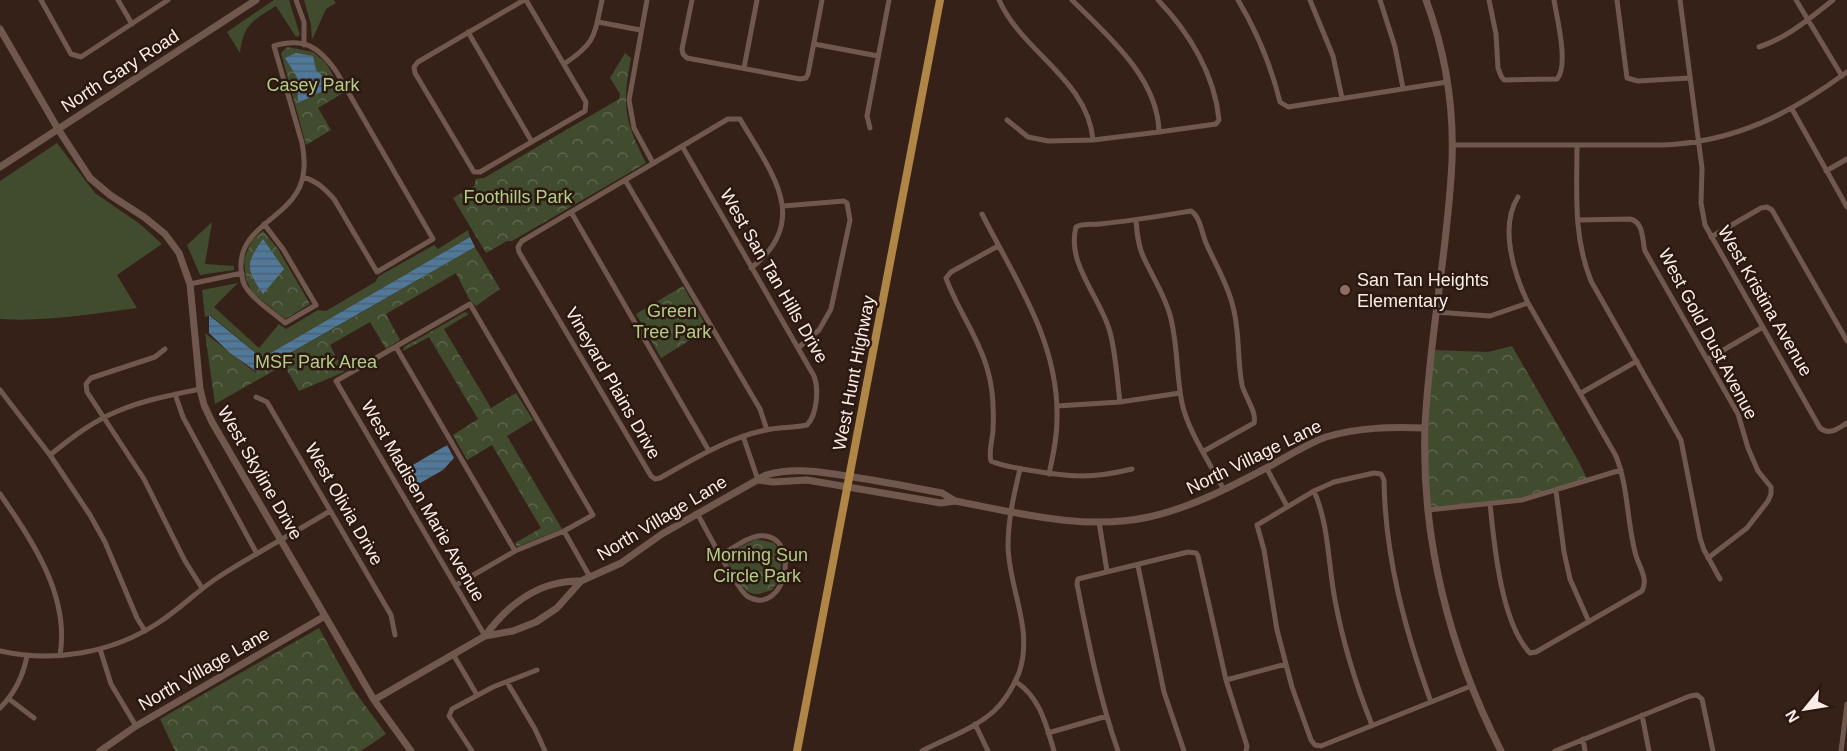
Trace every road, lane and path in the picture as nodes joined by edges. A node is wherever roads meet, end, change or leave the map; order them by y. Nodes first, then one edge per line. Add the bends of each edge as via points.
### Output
1 (40, 0) edge
2 (118, 0) edge
3 (168, 0) edge
4 (256, 0) edge
5 (296, 0) edge
6 (525, 0) edge
7 (602, 0) edge
8 (647, 0) edge
9 (692, 0) edge
10 (757, 0) edge
11 (822, 0) edge
12 (889, 0) edge
13 (940, 0) edge
14 (999, 0) edge
15 (1072, 0) edge
16 (1238, 0) edge
17 (1310, 0) edge
18 (1380, 0) edge
19 (1426, 0) edge
20 (1489, 0) edge
21 (1554, 0) edge
22 (1617, 0) edge
23 (1680, 0) edge
24 (1796, 0) edge
25 (1833, 0) edge
26 (1162, 1) edge
27 (1807, 20) junction
28 (597, 22) junction
29 (132, 24) junction
30 (0, 29) edge
31 (640, 30) junction
32 (468, 32) junction
33 (814, 44) junction
34 (304, 45) junction
35 (1759, 47) dead end
36 (878, 56) junction
37 (564, 64) junction
38 (744, 68) junction
39 (1844, 74) edge
40 (1690, 78) junction
41 (1447, 82) junction
42 (1403, 88) junction
43 (1342, 98) junction
44 (1792, 109) junction
45 (1006, 120) dead end
46 (870, 128) dead end
47 (58, 129) junction
48 (1159, 132) junction
49 (1093, 140) junction
50 (532, 142) junction
51 (1698, 142) junction
52 (1452, 145) junction
53 (1577, 145) junction
54 (682, 146) junction
55 (1847, 159) edge
56 (653, 163) junction
57 (0, 167) edge
58 (1826, 171) junction
59 (303, 177) junction
60 (626, 180) junction
61 (1518, 197) dead end
62 (783, 206) junction
63 (1847, 207) edge
64 (571, 212) junction
65 (982, 214) dead end
66 (1136, 220) junction
67 (1578, 220) junction
68 (264, 224) junction
69 (1711, 237) junction
70 (998, 246) junction
71 (752, 268) junction
72 (242, 273) junction
73 (190, 284) junction
74 (1528, 303) junction
75 (1436, 312) junction
76 (1763, 327) junction
77 (1847, 341) edge
78 (396, 347) junction
79 (798, 348) junction
80 (165, 350) dead end
81 (1708, 359) junction
82 (1637, 361) junction
83 (200, 389) junction
84 (0, 390) edge
85 (1180, 393) junction
86 (1581, 393) junction
87 (175, 394) junction
88 (256, 397) dead end
89 (1120, 402) junction
90 (1057, 406) junction
91 (104, 418) junction
92 (1847, 423) edge
93 (807, 425) joint
94 (1425, 428) junction
95 (767, 430) junction
96 (743, 436) junction
97 (709, 451) junction
98 (1204, 451) junction
99 (50, 455) junction
100 (1266, 468) junction
101 (1020, 469) junction
102 (1132, 469) dead end
103 (1621, 470) junction
104 (1049, 474) junction
105 (850, 476) junction
106 (758, 480) junction
107 (848, 486) junction
108 (1224, 490) junction
109 (1314, 491) junction
110 (1556, 491) junction
111 (0, 494) edge
112 (956, 501) junction
113 (1490, 503) junction
114 (1287, 506) junction
115 (1428, 510) junction
116 (330, 511) junction
117 (1011, 511) junction
118 (697, 513) junction
119 (1099, 522) junction
120 (564, 531) junction
121 (280, 540) junction
122 (515, 551) junction
123 (257, 554) junction
124 (721, 555) junction
125 (1708, 558) junction
126 (1138, 566) junction
127 (1107, 571) junction
128 (590, 577) junction
129 (1720, 579) dead end
130 (581, 581) junction
131 (456, 585) junction
132 (202, 588) junction
133 (325, 616) junction
134 (1589, 622) junction
135 (145, 631) junction
136 (395, 635) dead end
137 (485, 636) junction
138 (100, 649) junction
139 (0, 651) edge
140 (453, 654) junction
141 (60, 655) junction
142 (27, 656) junction
143 (1286, 664) junction
144 (537, 670) dead end
145 (1226, 680) junction
146 (1016, 681) junction
147 (507, 682) junction
148 (1471, 686) junction
149 (477, 695) junction
150 (9, 699) junction
151 (374, 700) junction
152 (1431, 702) junction
153 (1847, 704) edge
154 (0, 708) edge
155 (1642, 715) junction
156 (1107, 716) junction
157 (34, 718) dead end
158 (975, 724) junction
159 (1372, 725) junction
160 (136, 726) junction
161 (1048, 732) junction
162 (1582, 739) junction
163 (100, 751) edge
164 (411, 751) edge
165 (472, 751) edge
166 (545, 751) edge
167 (798, 751) edge
168 (922, 751) edge
169 (988, 751) edge
170 (1054, 751) edge
171 (1118, 751) edge
172 (1184, 751) edge
173 (1247, 751) edge
174 (1501, 751) edge
175 (1555, 751) edge
176 (1585, 751) edge
177 (1649, 751) edge
178 (1713, 751) edge
179 (1841, 751) edge

1 - 29 street via 75,57 81,57
2 - 29 street
3 - 29 street
4 - 47 street, North Gary Road
5 - 34 street via 304,22
6 - 32 street
6 - 37 street
7 - 28 street
8 - 31 street
9 - 38 street via 683,54 687,58
10 - 38 street
11 - 33 street
12 - 36 street
13 - 105 main road, West Hunt Highway
14 - 49 street via 1013,25 1086,109
15 - 48 street via 1133,66 1155,107
16 - 43 street via 1260,43 1283,105
17 - 43 street via 1329,46
18 - 42 street
19 - 41 street via 1435,23
20 - 21 street via 1504,80 1557,79 1561,75
22 - 40 street via 1627,78
23 - 40 street, West Kristina Avenue
24 - 27 street
25 - 27 street
26 - 48 street via 1200,57 1220,120
27 - 35 street
27 - 39 street
28 - 31 street
28 - 37 street via 592,40
30 - 47 street, West Skyline Drive
31 - 56 street via 629,100 634,128
32 - 50 street
32 - 50 street via 418,62 415,73 474,172
33 - 36 street
33 - 38 street via 806,78
34 - 59 street via 287,42 274,46 303,149
34 - 59 street via 324,55 336,71 433,239 377,272 334,199 326,189
36 - 46 street via 867,116
37 - 50 street via 587,107
39 - 44 street
40 - 51 street, West Kristina Avenue
41 - 42 street
41 - 52 street
42 - 43 street
44 - 51 street via 1749,129
44 - 58 street
45 - 49 street via 1035,140
47 - 57 street, North Gary Road
47 - 73 street, West Skyline Drive via 100,188 165,234 179,254
48 - 49 street
51 - 53 street
51 - 69 street, West Kristina Avenue via 1702,213
52 - 53 street
52 - 75 street
53 - 67 street
54 - 56 street
54 - 62 street via 728,120 740,119 781,192
54 - 71 street, West San Tan Hills Drive
55 - 58 street
56 - 60 street
58 - 63 street
59 - 68 street via 292,200
60 - 64 street
60 - 95 street via 756,403
61 - 74 street via 1511,213 1510,237
62 - 71 street via 775,243
62 - 79 street via 844,201 848,203 850,220 831,309 819,330
64 - 97 street
64 - 97 street, Vineyard Plains Drive via 522,241 519,252 651,476 660,478
65 - 70 street
66 - 85 street via 1138,243 1170,315
66 - 89 street via 1080,224 1075,232 1078,259 1110,332
66 - 98 street via 1195,213 1233,306 1242,383 1255,419
67 - 81 street, West Gold Dust Avenue via 1635,220 1646,251
67 - 82 street via 1579,244 1591,281
68 - 72 street via 247,241 241,257
68 - 72 street via 316,306 285,323 256,300 246,288
69 - 76 street, West Kristina Avenue
69 - 77 street via 1761,208 1772,210
70 - 90 street via 1037,320 1050,358
70 - 101 street via 946,278 987,368 993,430 989,455 997,464
71 - 79 street, West San Tan Hills Drive
72 - 73 street
73 - 83 street, West Skyline Drive
74 - 75 street via 1490,316
74 - 86 street
75 - 94 street
76 - 81 street
76 - 92 street, West Kristina Avenue via 1820,428 1832,432
78 - 120 street via 470,304 593,515
78 - 122 street
78 - 131 street, West Madisen Marie Avenue via 336,381
79 - 93 street, West San Tan Hills Drive via 817,383 813,415
80 - 91 street via 155,357 91,378 86,384 87,392
81 - 125 street, West Gold Dust Avenue via 1738,414 1758,471 1771,488 1771,494 1747,528
82 - 86 street
82 - 125 street via 1681,440 1698,530
83 - 87 street
83 - 121 street, West Skyline Drive via 212,422
84 - 99 street
85 - 89 street
85 - 98 street via 1184,412
86 - 103 street
87 - 91 street via 132,405
87 - 123 street via 183,417
88 - 116 street, West Olivia Drive via 267,402
89 - 90 street
90 - 104 street
91 - 99 street
91 - 132 street via 144,479
93 - 95 street, Vineyard Plains Drive
94 - 100 street, North Village Lane via 1382,426 1342,433 1314,442
94 - 115 street
95 - 96 street, Vineyard Plains Drive
96 - 97 street, Vineyard Plains Drive
96 - 106 street
98 - 108 street
99 - 135 street via 105,542
100 - 108 street, North Village Lane
100 - 114 street
101 - 104 street
101 - 117 street
102 - 104 street via 1092,477
103 - 110 street
103 - 134 street via 1631,537 1645,585 1642,591
105 - 106 street, North Village Lane via 777,471
105 - 107 main road, West Hunt Highway
105 - 112 street, North Village Lane via 942,493
106 - 107 street, North Village Lane via 807,480
106 - 118 street, North Village Lane
107 - 112 street, North Village Lane via 941,503
107 - 167 main road, West Hunt Highway
108 - 119 street, North Village Lane via 1156,515
109 - 114 street
109 - 152 street via 1341,480 1381,474 1396,592
109 - 159 street via 1342,631
110 - 113 street
110 - 134 street via 1570,579
111 - 141 street via 32,542 51,582 61,631
112 - 117 street, North Village Lane
113 - 115 street
113 - 134 street via 1503,591 1524,647 1530,653 1536,652
114 - 143 street via 1257,525
115 - 148 street via 1440,586
116 - 121 street
116 - 136 street, West Olivia Drive via 391,615
117 - 119 street, North Village Lane via 1056,520
117 - 146 street via 1008,547 1024,640 1024,656
118 - 124 street
118 - 128 street, North Village Lane via 621,563
119 - 127 street
120 - 122 street
120 - 128 street
121 - 123 street
121 - 133 street, West Skyline Drive
122 - 131 street
123 - 132 street
124 - 124 street via 746,596 767,598 783,583 785,556 782,547 769,537 754,537
125 - 129 street
126 - 127 street
126 - 145 street via 1196,552
126 - 172 street via 1164,692
127 - 156 street via 1078,579 1077,584
128 - 130 street, North Village Lane
130 - 137 street, North Village Lane via 557,608 536,622
130 - 137 street, North Village Lane via 558,583 525,596 502,614
131 - 137 street, West Madisen Marie Avenue
132 - 135 street
133 - 151 street, West Skyline Drive
133 - 160 street, North Village Lane
135 - 138 street
137 - 140 street, North Village Lane
138 - 141 street
138 - 160 street via 111,684
139 - 142 street
140 - 149 street
140 - 151 street, North Village Lane
141 - 142 street
142 - 150 street via 24,671
143 - 145 street
143 - 159 street via 1315,745
144 - 147 street
145 - 173 street
146 - 158 street via 1000,705
146 - 161 street via 1036,702
147 - 149 street
147 - 166 street
148 - 152 street
148 - 174 street
149 - 165 street via 449,713
150 - 154 street
150 - 157 street
151 - 164 street, West Skyline Drive
152 - 159 street
153 - 179 street
155 - 162 street
155 - 177 street
155 - 178 street via 1697,695 1702,699
156 - 161 street
156 - 171 street
158 - 168 street
158 - 169 street
160 - 163 street, North Village Lane
161 - 170 street
162 - 175 street
162 - 176 street

